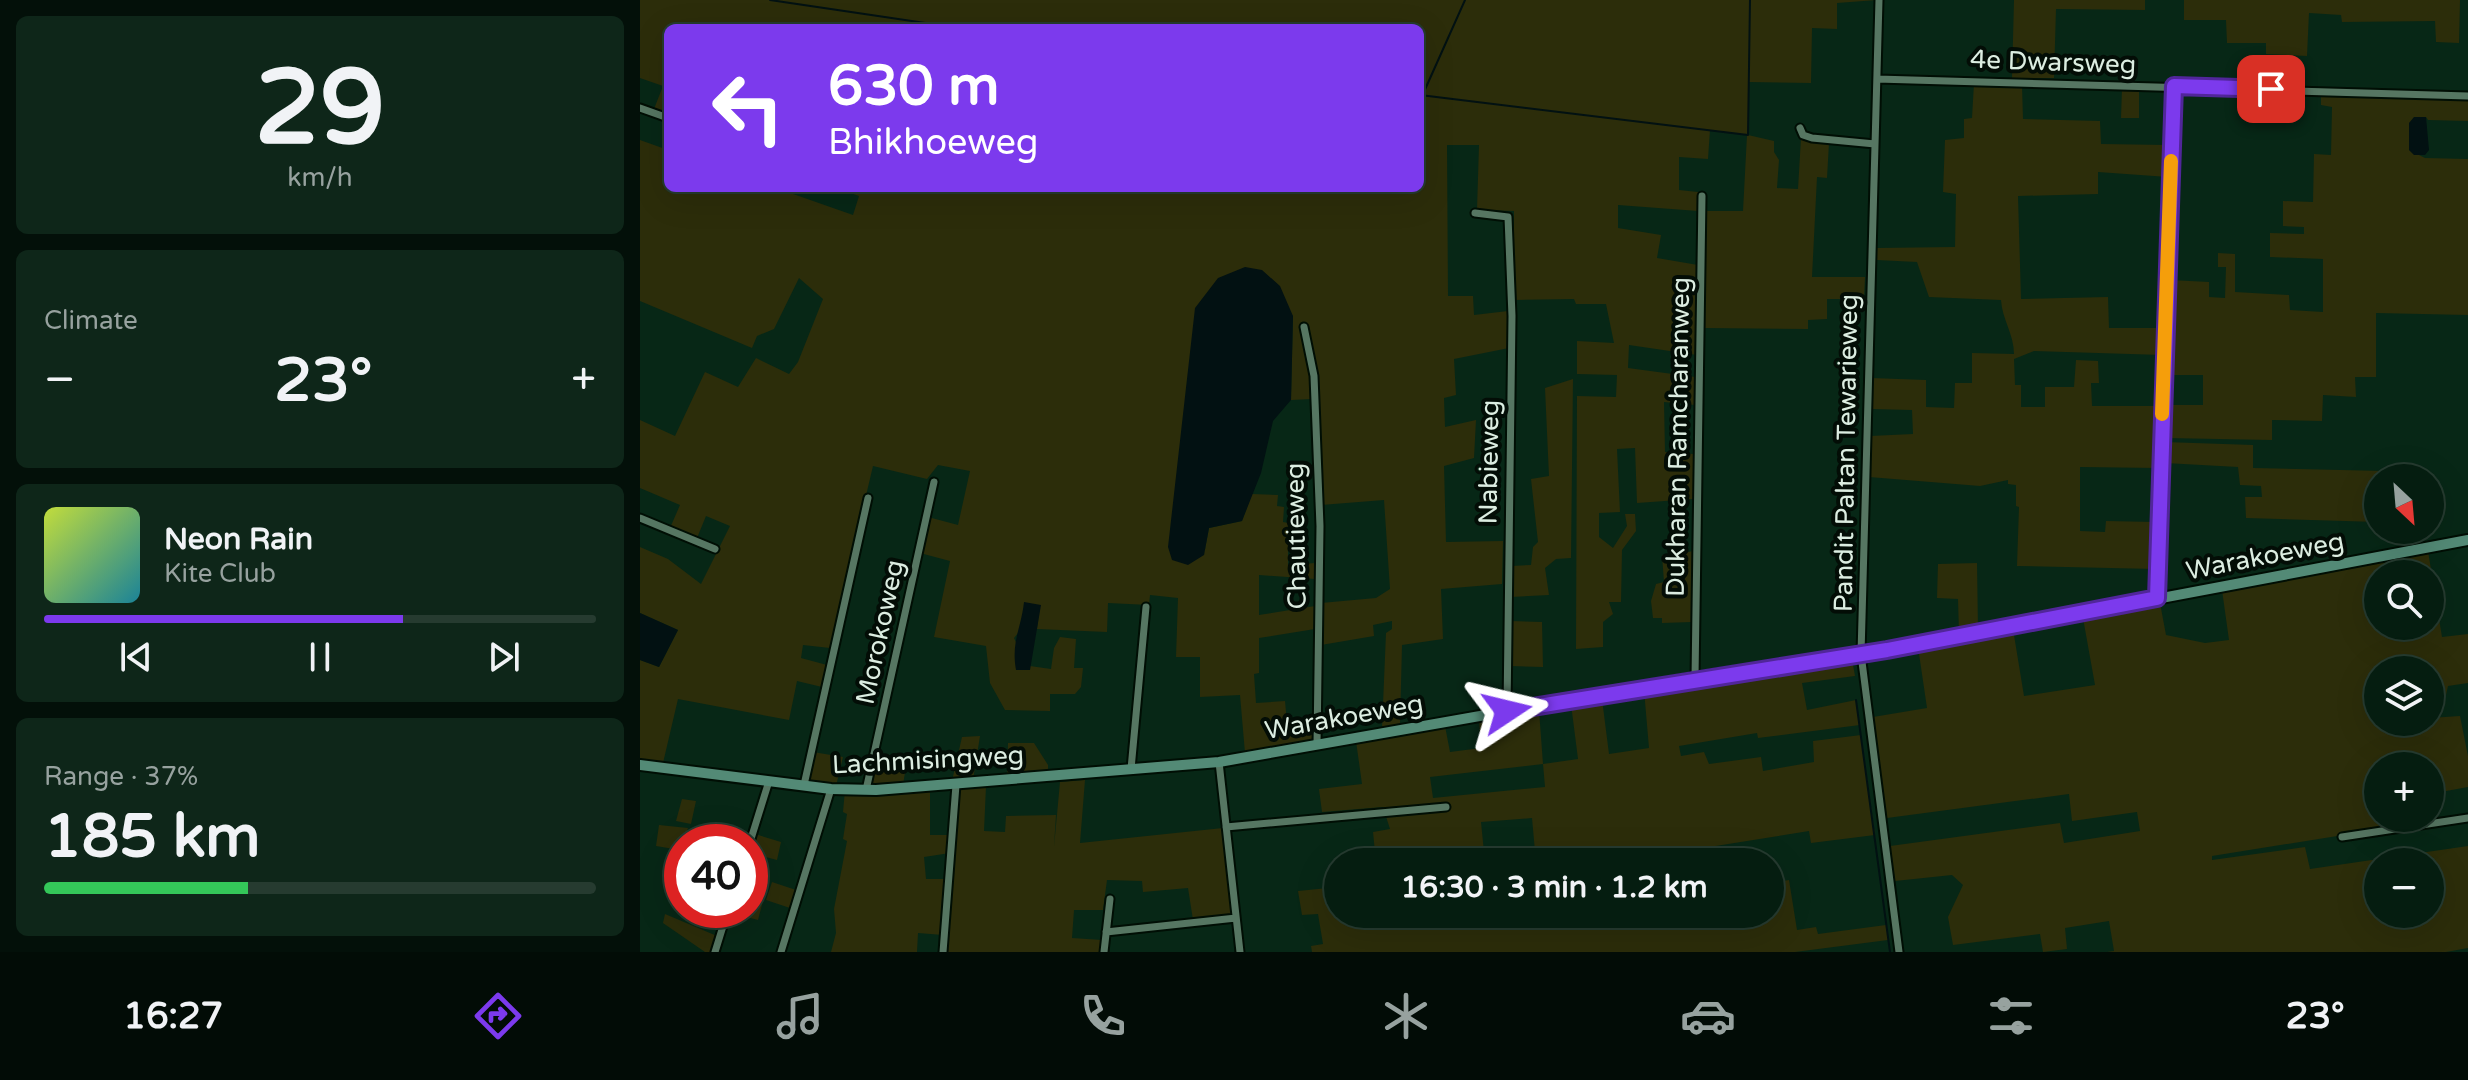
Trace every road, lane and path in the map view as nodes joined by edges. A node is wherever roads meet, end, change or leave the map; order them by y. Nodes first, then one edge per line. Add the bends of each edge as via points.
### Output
1 (1879, 0) edge
2 (1877, 79) junction
3 (2174, 86) junction
4 (2468, 96) edge
5 (640, 108) edge
6 (664, 117) edge
7 (1800, 128) dead end
8 (1875, 144) junction
9 (1702, 196) dead end
10 (1475, 213) dead end
11 (1304, 327) dead end
12 (934, 482) dead end
13 (868, 498) dead end
14 (640, 518) edge
15 (2468, 540) edge
16 (715, 549) dead end
17 (2157, 598) junction
18 (1146, 607) dead end
19 (1861, 654) junction
20 (1695, 678) junction
21 (1507, 711) junction
22 (1317, 744) junction
23 (1219, 762) junction
24 (640, 765) edge
25 (1131, 769) junction
26 (769, 781) junction
27 (804, 785) junction
28 (956, 785) junction
29 (831, 789) junction
30 (866, 790) junction
31 (1446, 807) dead end
32 (2468, 818) edge
33 (756, 824) edge
34 (1226, 827) junction
35 (2342, 837) dead end
36 (1110, 899) dead end
37 (1236, 918) junction
38 (722, 928) edge
39 (1106, 932) junction
40 (715, 952) edge
41 (781, 952) edge
42 (943, 952) edge
43 (1104, 952) edge
44 (1240, 952) edge
45 (1899, 952) edge

1 - 2 street, Pandit Paltan Tewarieweg
2 - 3 street, 4e Dwarsweg
2 - 8 street, Pandit Paltan Tewarieweg
3 - 4 street, 4e Dwarsweg
3 - 17 street
5 - 6 street
7 - 8 street via 1812,138
8 - 19 street, Pandit Paltan Tewarieweg
9 - 20 street, Dukharan Ramcharanweg
10 - 21 street, Nabieweg via 1507,215 1512,316
11 - 22 street, Chautieweg via 1314,376 1320,526
12 - 30 street, Morokoweg
13 - 27 street
14 - 16 street
15 - 17 street, Warakoeweg
17 - 19 street, Warakoeweg
18 - 25 street
19 - 20 street, Warakoeweg
19 - 45 street, Pandit Paltan Tewarieweg
20 - 21 street, Warakoeweg
21 - 22 street, Warakoeweg
22 - 23 street, Warakoeweg
23 - 25 street, Lachmisingweg
23 - 34 street
24 - 26 street, Lachmisingweg
25 - 28 street, Lachmisingweg
26 - 27 street, Lachmisingweg
26 - 33 street
27 - 29 street, Lachmisingweg
28 - 30 street, Lachmisingweg
28 - 42 street
29 - 30 street, Lachmisingweg
29 - 41 street
31 - 34 street
32 - 35 street
34 - 37 street
36 - 39 street
37 - 39 street
37 - 44 street
38 - 40 street
39 - 43 street

